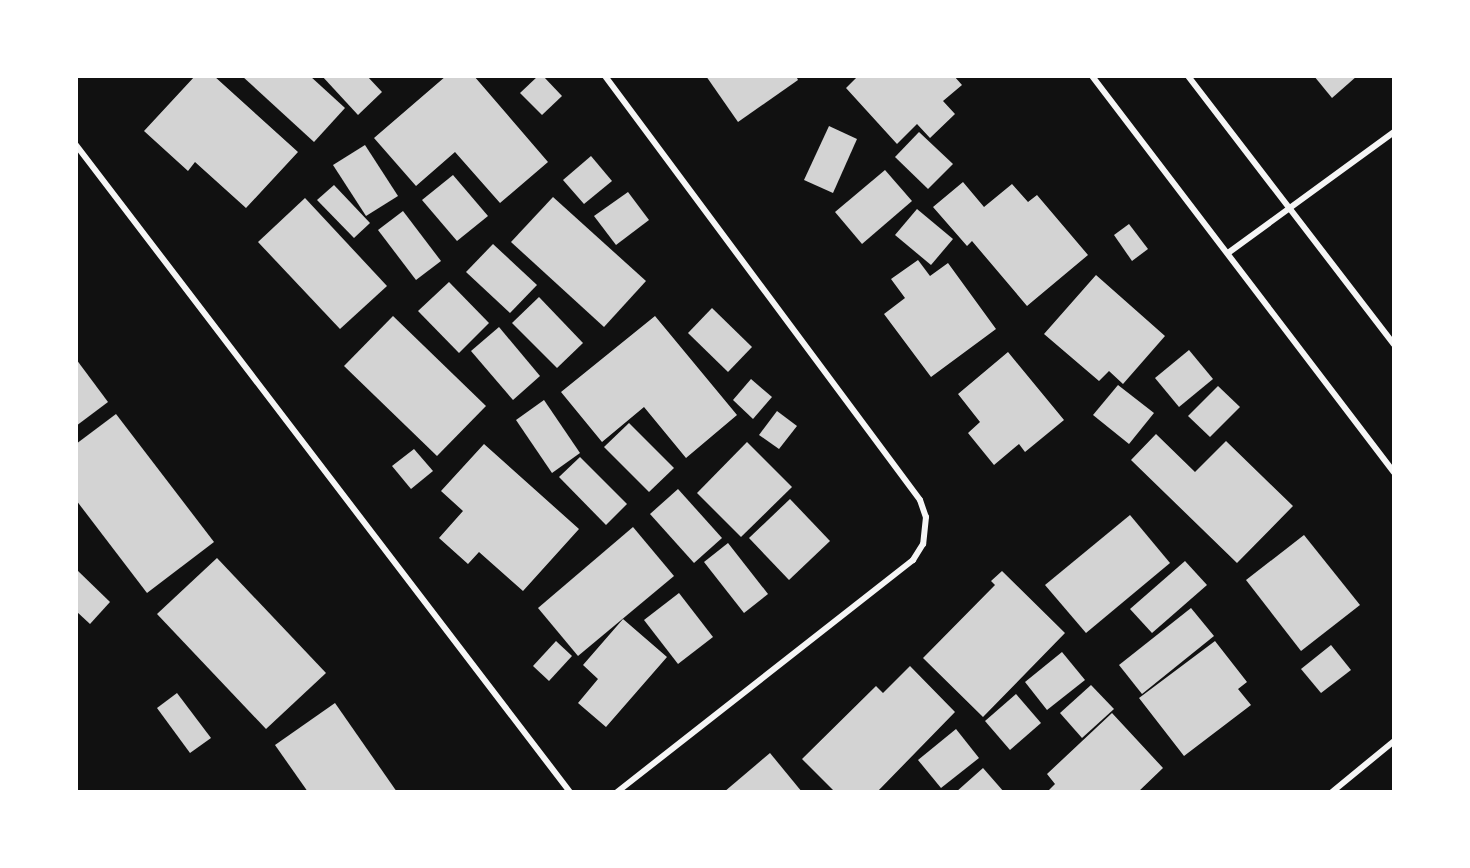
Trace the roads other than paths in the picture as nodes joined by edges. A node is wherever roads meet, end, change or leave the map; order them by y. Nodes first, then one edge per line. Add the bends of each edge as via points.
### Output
1 (605, 76) edge
2 (1092, 76) edge
3 (1188, 76) edge
4 (1394, 132) edge
5 (76, 145) edge
6 (1288, 209) junction
7 (1228, 253) junction
8 (1394, 344) edge
9 (1394, 472) edge
10 (1394, 741) edge
11 (570, 792) edge
12 (617, 792) edge
13 (1332, 792) edge

1 - 12 street via 920,500 926,517 923,544 914,560
2 - 7 street
3 - 6 street
4 - 6 street
5 - 11 street
6 - 7 street
6 - 8 street
7 - 9 street
10 - 13 street

